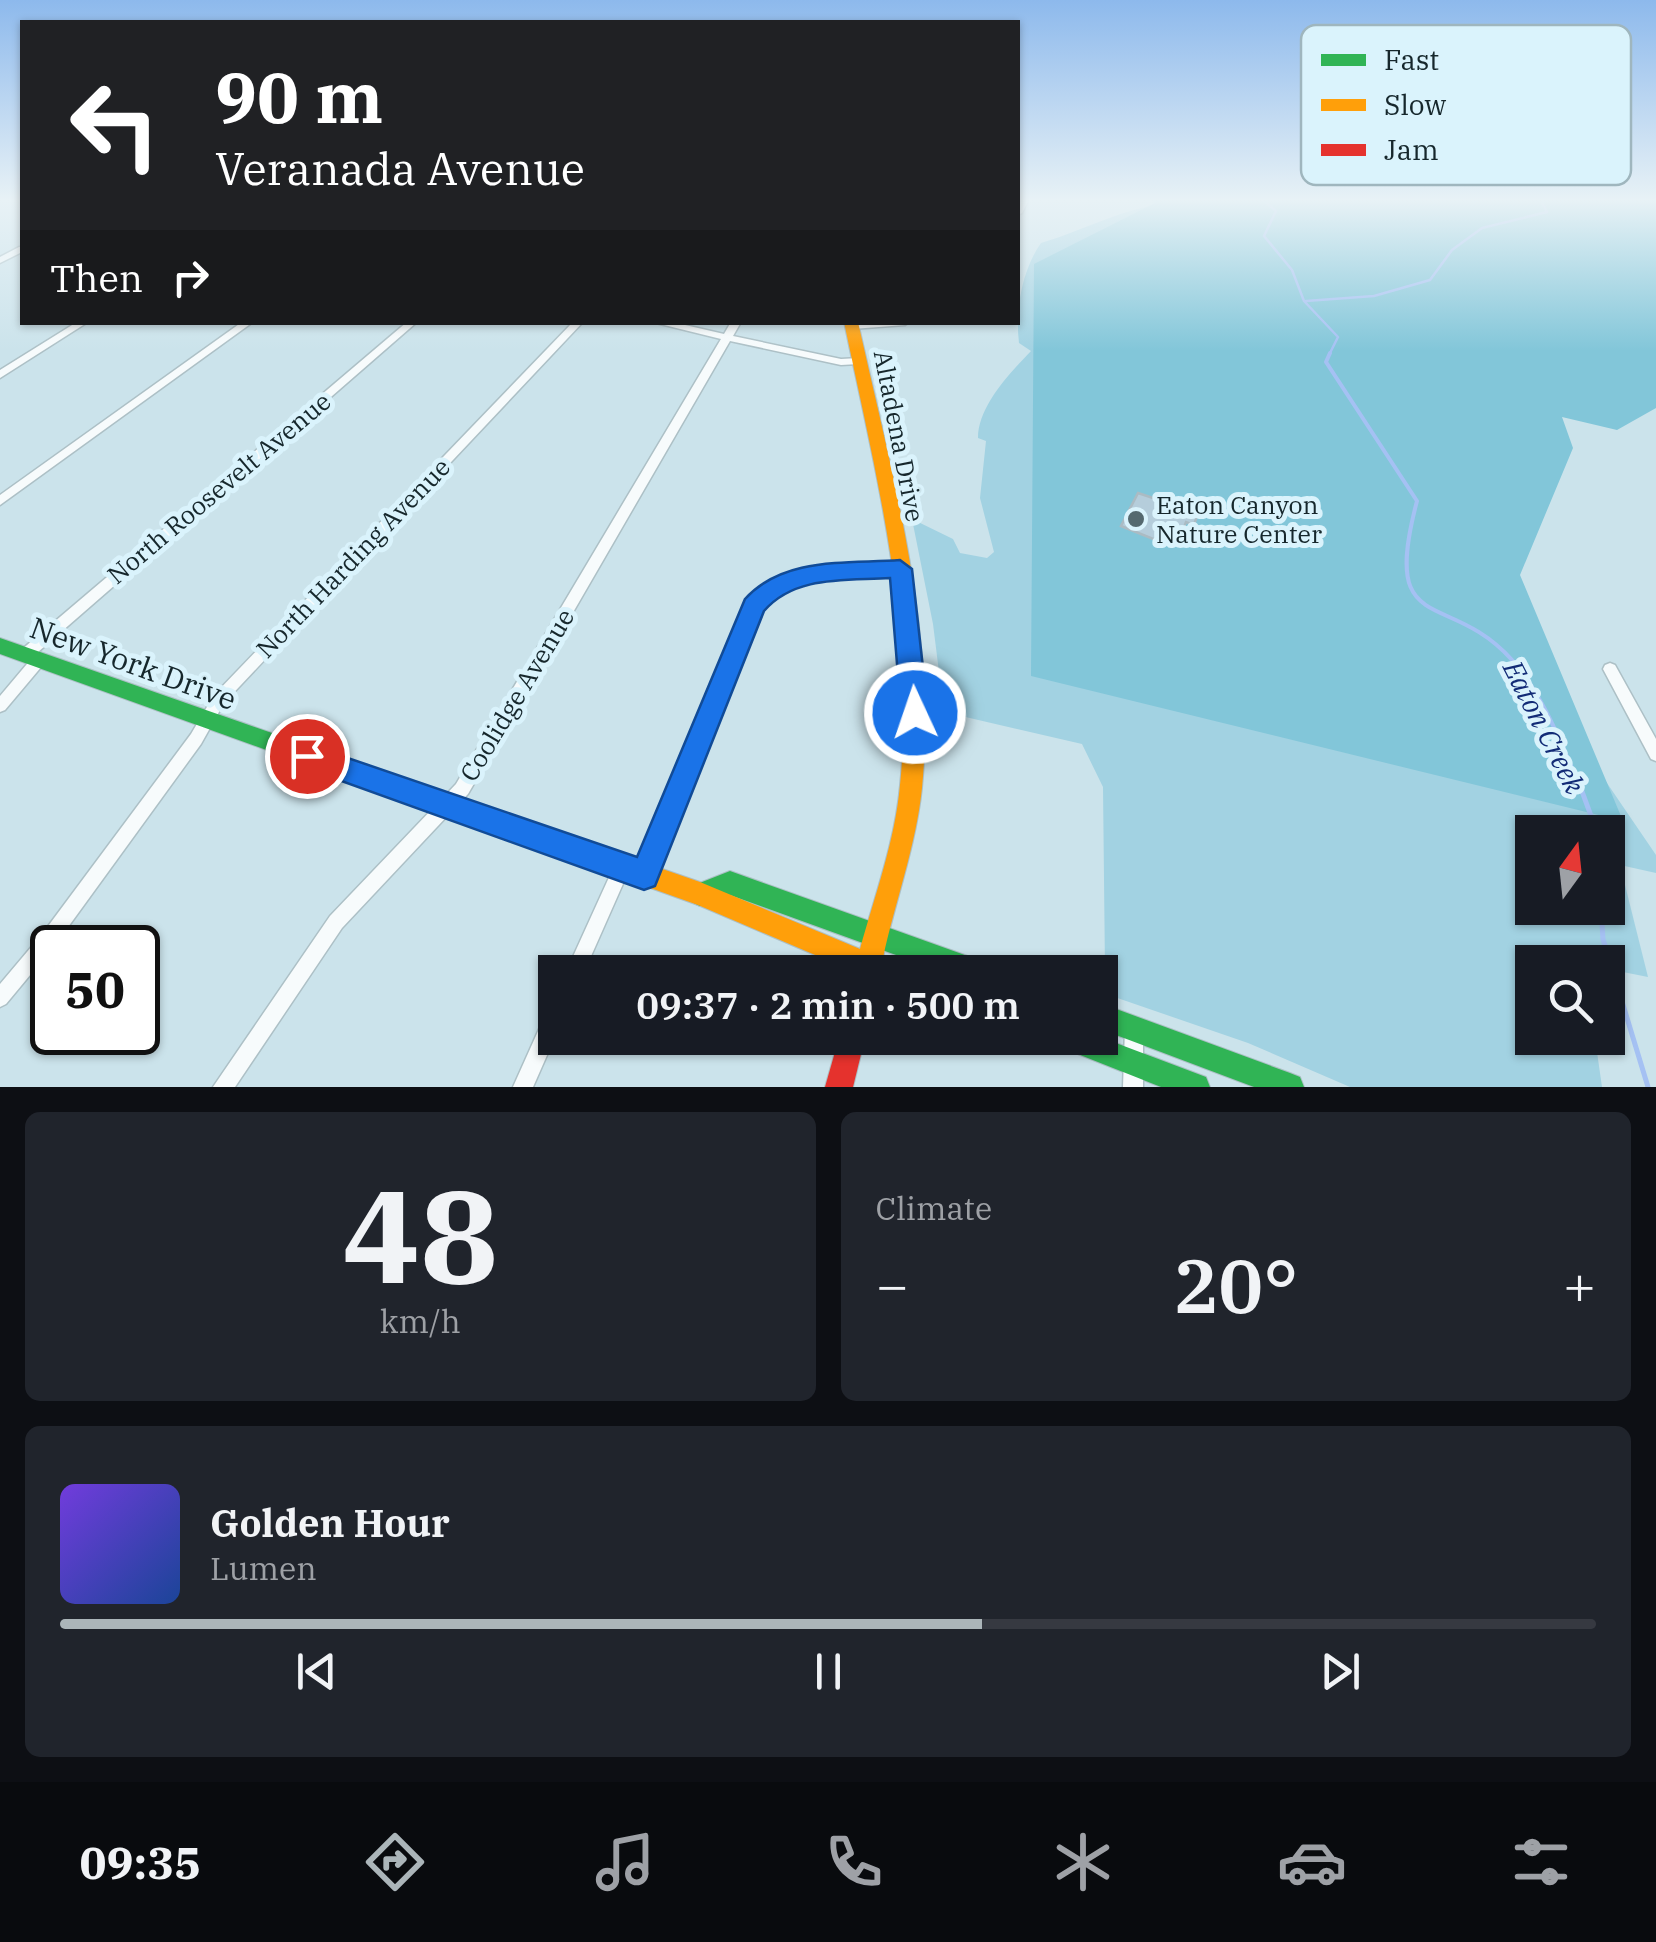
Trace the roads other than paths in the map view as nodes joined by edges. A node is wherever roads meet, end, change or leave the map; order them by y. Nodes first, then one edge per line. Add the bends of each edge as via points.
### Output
1 (79, 325) edge
2 (244, 325) edge
3 (410, 325) edge
4 (576, 325) edge
5 (670, 325) edge
6 (734, 325) edge
7 (852, 325) edge
8 (728, 337) junction
9 (859, 362) junction
10 (0, 374) edge
11 (0, 501) edge
12 (900, 569) junction
13 (0, 646) edge
14 (31, 658) junction
15 (1610, 669) dead end
16 (0, 706) edge
17 (204, 720) junction
18 (1656, 754) edge
19 (444, 804) junction
20 (622, 868) junction
21 (644, 875) junction
22 (700, 894) junction
23 (873, 936) junction
24 (582, 955) edge
25 (837, 955) edge
26 (873, 955) edge
27 (927, 955) edge
28 (0, 998) edge
29 (1118, 1022) edge
30 (1134, 1028) junction
31 (538, 1053) edge
32 (847, 1055) edge
33 (1118, 1055) edge
34 (1132, 1060) junction
35 (222, 1087) edge
36 (522, 1087) edge
37 (839, 1087) edge
38 (1133, 1087) edge
39 (1196, 1087) edge
40 (1290, 1087) edge

1 - 10 street
2 - 11 street
3 - 14 street, North Roosevelt Avenue
4 - 17 street, North Harding Avenue
5 - 8 street
6 - 8 street, Coolidge Avenue
7 - 9 main road, Altadena Drive
8 - 9 street
8 - 19 street, Coolidge Avenue via 462,789
9 - 12 main road, Altadena Drive
12 - 21 street via 800,576 768,590 754,606
12 - 23 main road, Altadena Drive via 915,690 911,790
13 - 14 main road, New York Drive
14 - 16 street, North Roosevelt Avenue
14 - 17 main road, New York Drive
15 - 18 street
17 - 19 main road, New York Drive
17 - 28 street, North Harding Avenue
19 - 20 main road, New York Drive
19 - 35 street, Coolidge Avenue via 336,922
20 - 21 main road, New York Drive
20 - 24 street
21 - 22 main road, New York Drive
22 - 23 main road, New York Drive via 730,883
22 - 25 main road, New York Drive
23 - 26 main road, Altadena Drive
23 - 27 main road, New York Drive
29 - 30 main road
30 - 34 street
30 - 40 main road
31 - 36 street
32 - 37 main road
33 - 34 main road
34 - 38 street
34 - 39 main road

